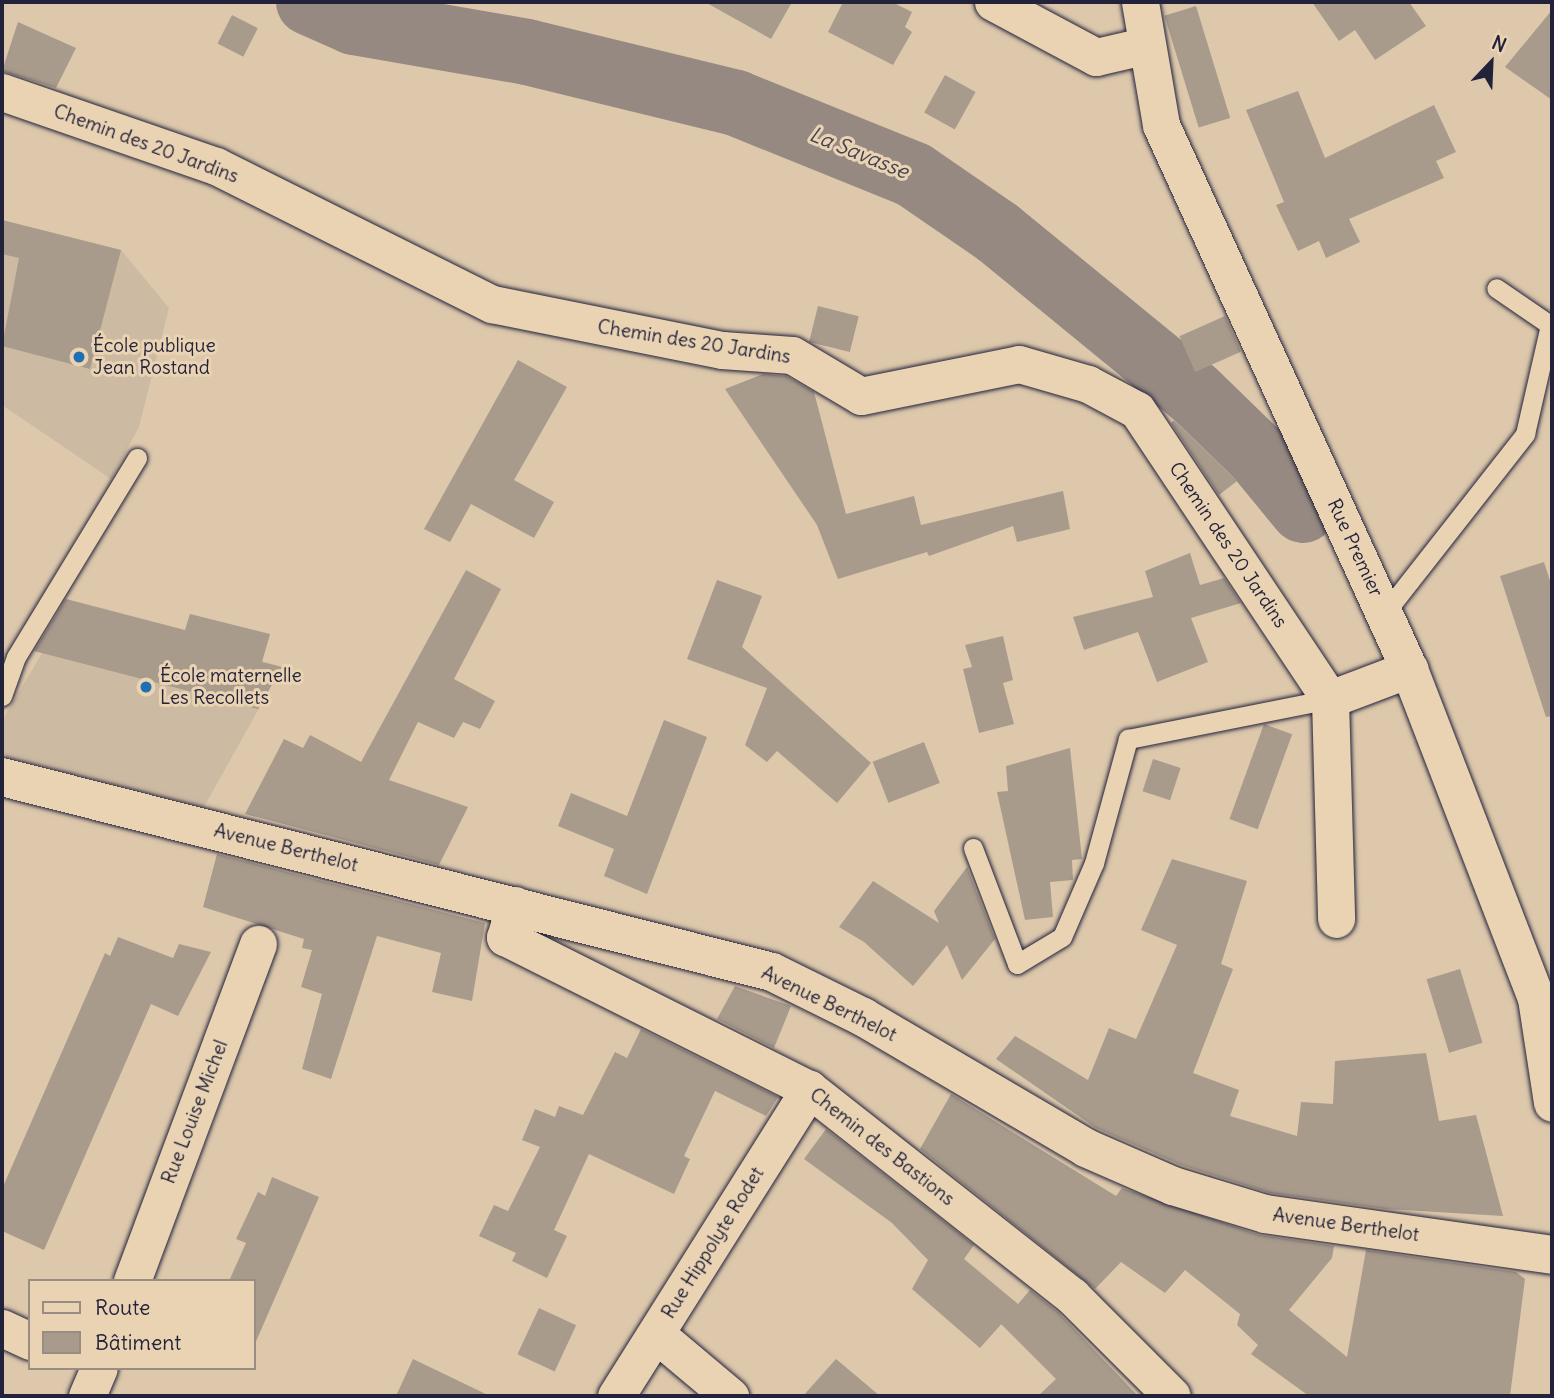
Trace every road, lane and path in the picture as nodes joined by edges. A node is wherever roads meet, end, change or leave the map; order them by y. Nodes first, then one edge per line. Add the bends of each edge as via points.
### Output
1 (993, 2) edge
2 (1140, 2) edge
3 (1144, 46) junction
4 (2, 92) edge
5 (1496, 288) dead end
6 (137, 457) dead end
7 (1384, 614) junction
8 (1409, 669) junction
9 (2, 696) edge
10 (1331, 699) junction
11 (2, 777) edge
12 (974, 848) dead end
13 (515, 905) junction
14 (1336, 919) dead end
15 (258, 944) dead end
16 (809, 1089) junction
17 (1552, 1102) edge
18 (1552, 1255) edge
19 (133, 1279) edge
20 (2, 1328) edge
21 (656, 1334) junction
22 (28, 1340) edge
23 (616, 1396) edge
24 (730, 1396) edge
25 (1172, 1396) edge

1 - 3 street via 1096,57
2 - 3 street, Rue Premier
3 - 7 street, Rue Premier via 1161,125
4 - 10 street, Chemin des 20 Jardins via 216,166 492,304 722,350 792,355 861,396 1019,364 1088,384 1137,410
5 - 7 lane via 1550,325 1525,434
6 - 9 lane via 16,657
7 - 8 street, Rue Premier
8 - 10 street
8 - 17 street, Rue Premier via 1536,998
10 - 12 lane via 1128,739 1094,863 1062,937 1017,964
10 - 14 street
11 - 13 main road, Avenue Berthelot
13 - 16 street, Chemin des Bastions via 505,937
13 - 18 main road, Avenue Berthelot via 772,972 863,1017 1086,1148 1173,1186 1265,1214
15 - 19 street, Rue Louise Michel
16 - 21 street, Rue Hippolyte Rodet
16 - 25 street, Chemin des Bastions via 1072,1296
20 - 22 street
21 - 23 street, Rue Hippolyte Rodet
21 - 24 street

